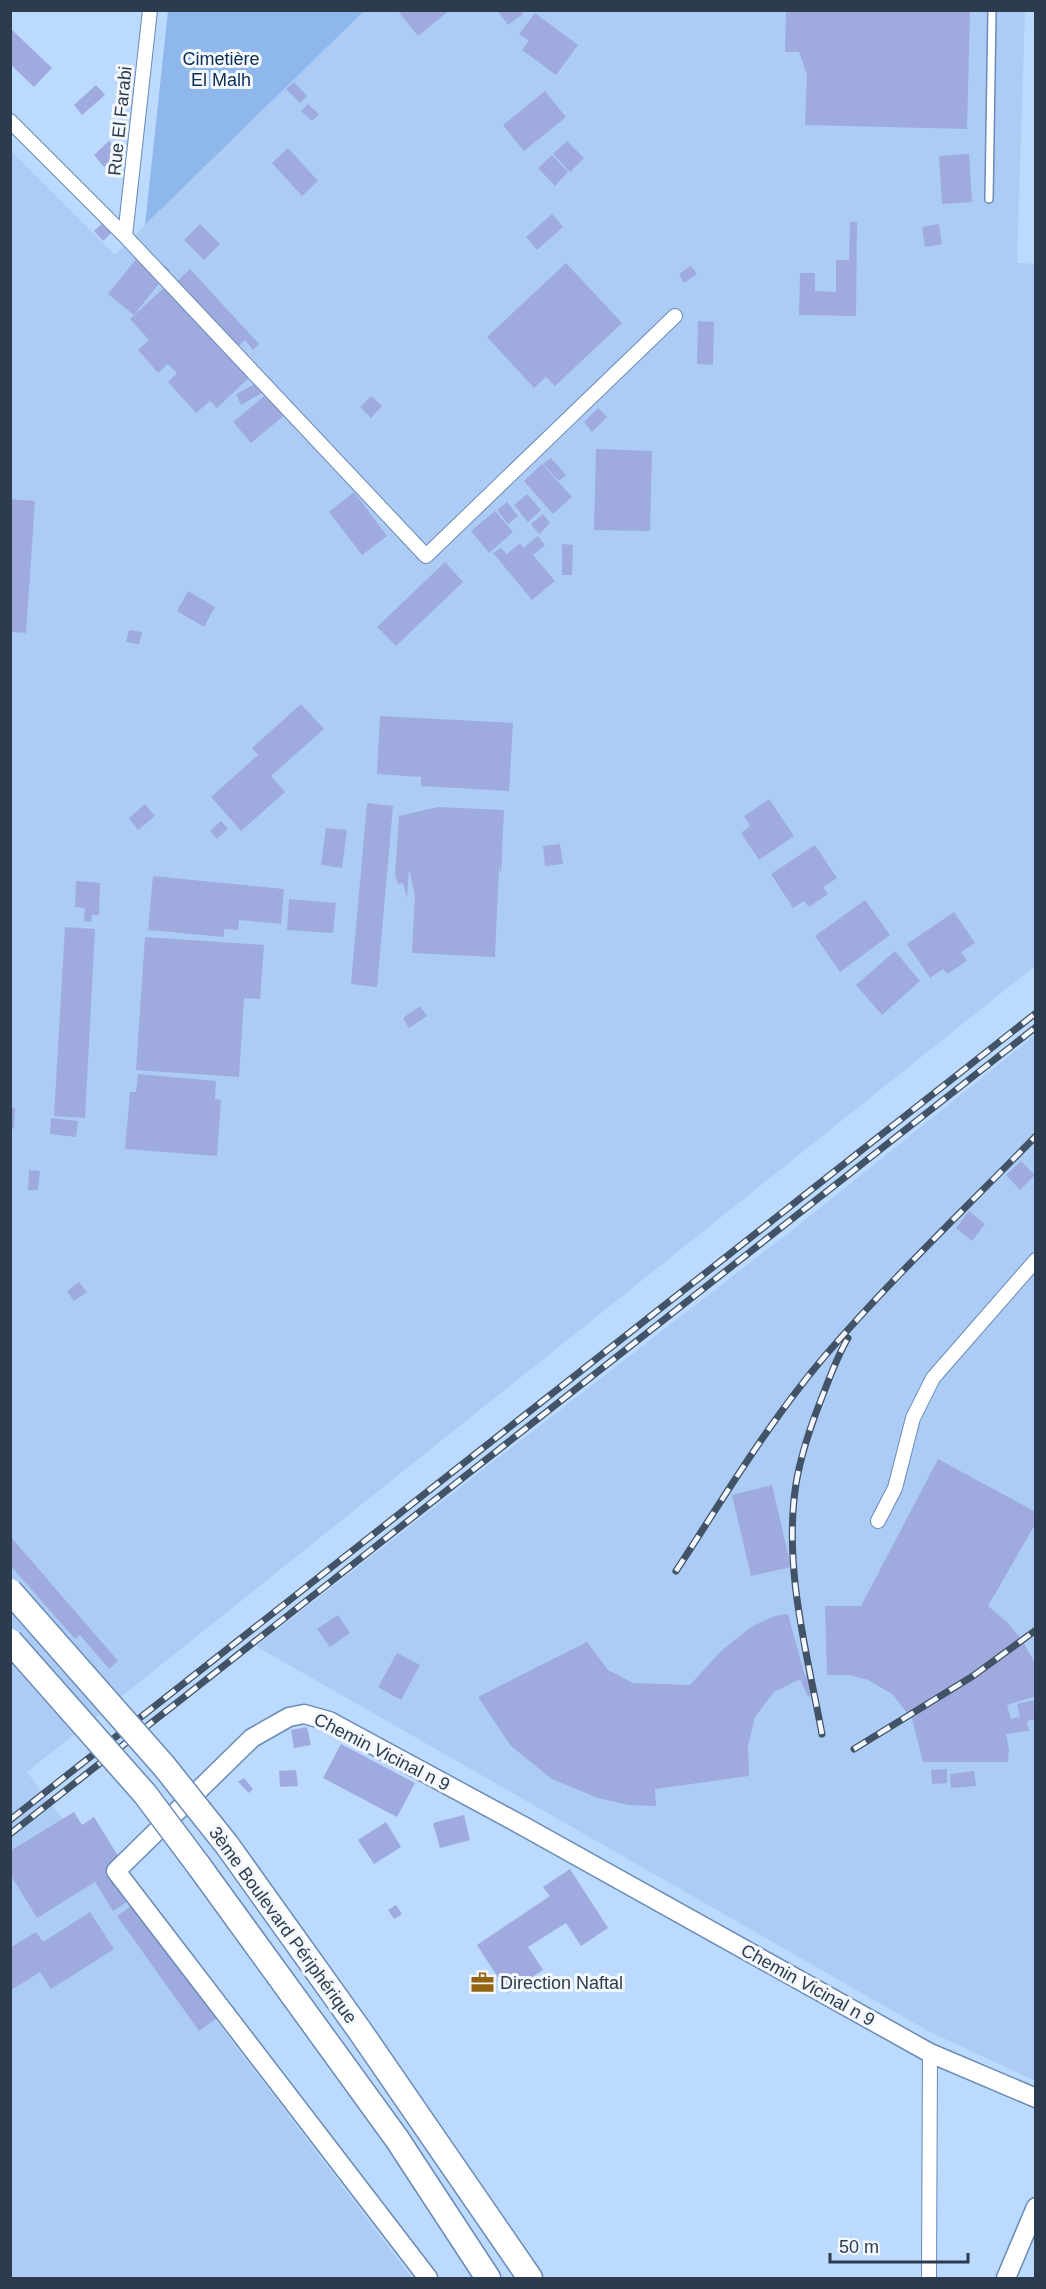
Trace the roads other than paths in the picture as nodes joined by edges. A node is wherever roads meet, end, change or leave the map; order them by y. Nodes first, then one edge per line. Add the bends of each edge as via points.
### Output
1 (150, 10) edge
2 (992, 10) edge
3 (10, 121) edge
4 (989, 199) dead end
5 (125, 236) junction
6 (675, 316) dead end
7 (1035, 1260) edge
8 (878, 1521) dead end
9 (10, 1591) edge
10 (10, 1641) edge
11 (930, 2053) junction
12 (1035, 2098) edge
13 (1035, 2206) edge
14 (428, 2278) edge
15 (488, 2278) edge
16 (530, 2278) edge
17 (929, 2278) edge
18 (1006, 2278) edge

1 - 5 street, Rue El Farabi
2 - 4 lane
3 - 5 street
5 - 6 street via 426,556
7 - 8 street via 933,1378 913,1418 894,1488
9 - 16 highway, 3ème Boulevard Périphérique, bridge via 164,1766 227,1845
10 - 15 highway, 3ème Boulevard Périphérique, bridge via 145,1794 200,1866 397,2139
11 - 12 street, Chemin Vicinal n 9
11 - 14 street, Chemin Vicinal n 9 via 329,1721 304,1713 289,1717 252,1738 116,1871
11 - 17 street
13 - 18 street

